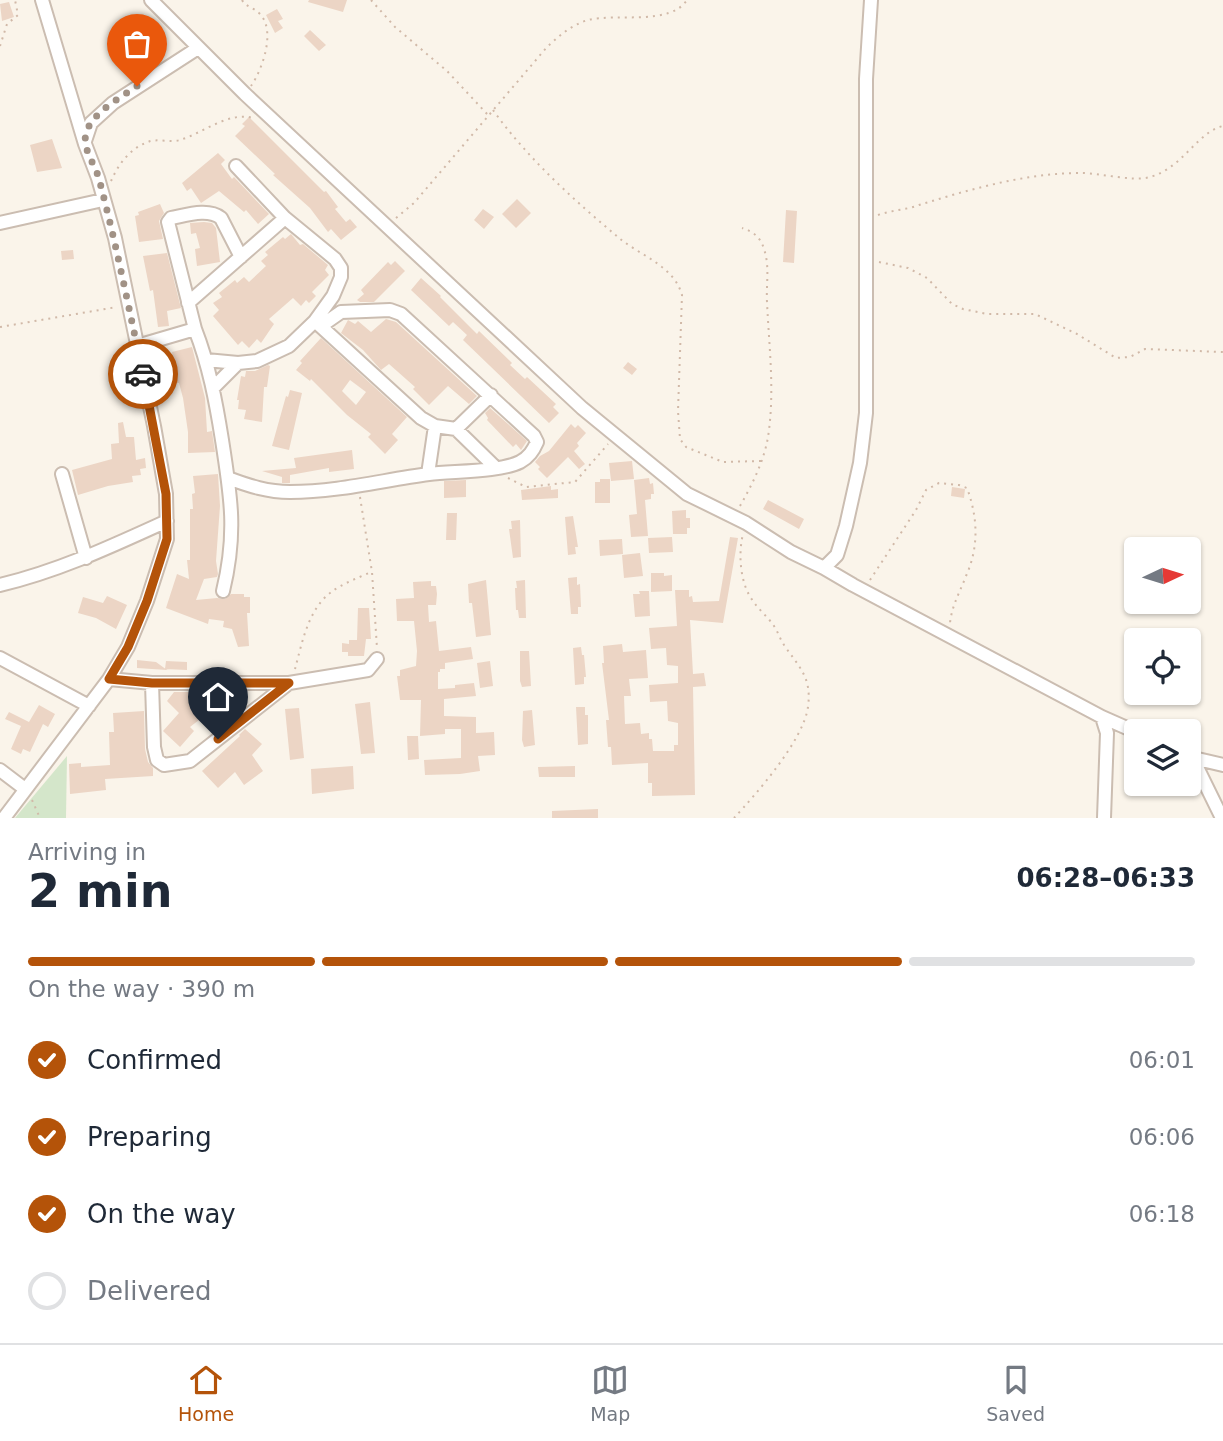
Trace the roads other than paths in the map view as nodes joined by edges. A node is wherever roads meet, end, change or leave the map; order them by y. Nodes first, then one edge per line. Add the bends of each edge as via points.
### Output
1 (42, 0) edge
2 (871, 0) edge
3 (154, 1) edge
4 (198, 48) junction
5 (85, 144) junction
6 (236, 166) dead end
7 (102, 197) junction
8 (285, 218) junction
9 (0, 223) edge
10 (241, 257) junction
11 (188, 303) junction
12 (318, 323) junction
13 (195, 329) junction
14 (137, 346) junction
15 (206, 360) junction
16 (238, 363) junction
17 (213, 388) junction
18 (491, 395) junction
19 (435, 426) junction
20 (456, 429) junction
21 (495, 467) junction
22 (62, 474) dead end
23 (428, 474) junction
24 (228, 478) junction
25 (167, 521) junction
26 (86, 558) junction
27 (824, 568) junction
28 (0, 585) edge
29 (223, 591) dead end
30 (0, 658) edge
31 (377, 659) road end
32 (109, 679) junction
33 (152, 683) junction
34 (289, 683) junction
35 (89, 706) junction
36 (1102, 717) junction
37 (1122, 725) joint
38 (1107, 733) junction
39 (1201, 760) edge
40 (1223, 765) edge
41 (0, 770) edge
42 (1201, 777) edge
43 (25, 789) junction
44 (4, 818) edge
45 (1104, 818) edge
46 (1222, 818) edge

1 - 5 street
2 - 27 street via 864,227 866,413 860,463 840,548
3 - 4 street
4 - 5 street via 113,103 91,123
4 - 27 street via 582,408 687,494
5 - 7 street
6 - 8 street
7 - 9 street
7 - 14 street
8 - 10 street
8 - 12 street via 341,268
10 - 11 street
10 - 11 street via 217,214 171,218 168,222
11 - 13 street
12 - 16 street via 289,346 257,361
12 - 18 street via 341,312 390,310 401,314
12 - 19 street
13 - 14 street
13 - 15 street
14 - 25 street via 166,494
15 - 16 street
15 - 17 street
16 - 17 street
17 - 24 street
18 - 20 street
18 - 21 street via 537,442 533,453 519,463
19 - 20 street
19 - 23 street
20 - 21 street
21 - 23 street
22 - 26 street
23 - 24 street via 358,487 290,492 260,490
24 - 29 street via 232,547
25 - 26 street
25 - 32 street via 164,552 147,601
26 - 28 street
27 - 36 street
30 - 35 street
31 - 34 street via 368,670
32 - 33 street
32 - 35 street
33 - 34 street
33 - 34 street via 155,747 157,760 164,765 190,761
35 - 43 street
36 - 37 street
36 - 38 street
37 - 38 street
38 - 45 street
39 - 40 street
41 - 43 street
42 - 46 street
43 - 44 street

